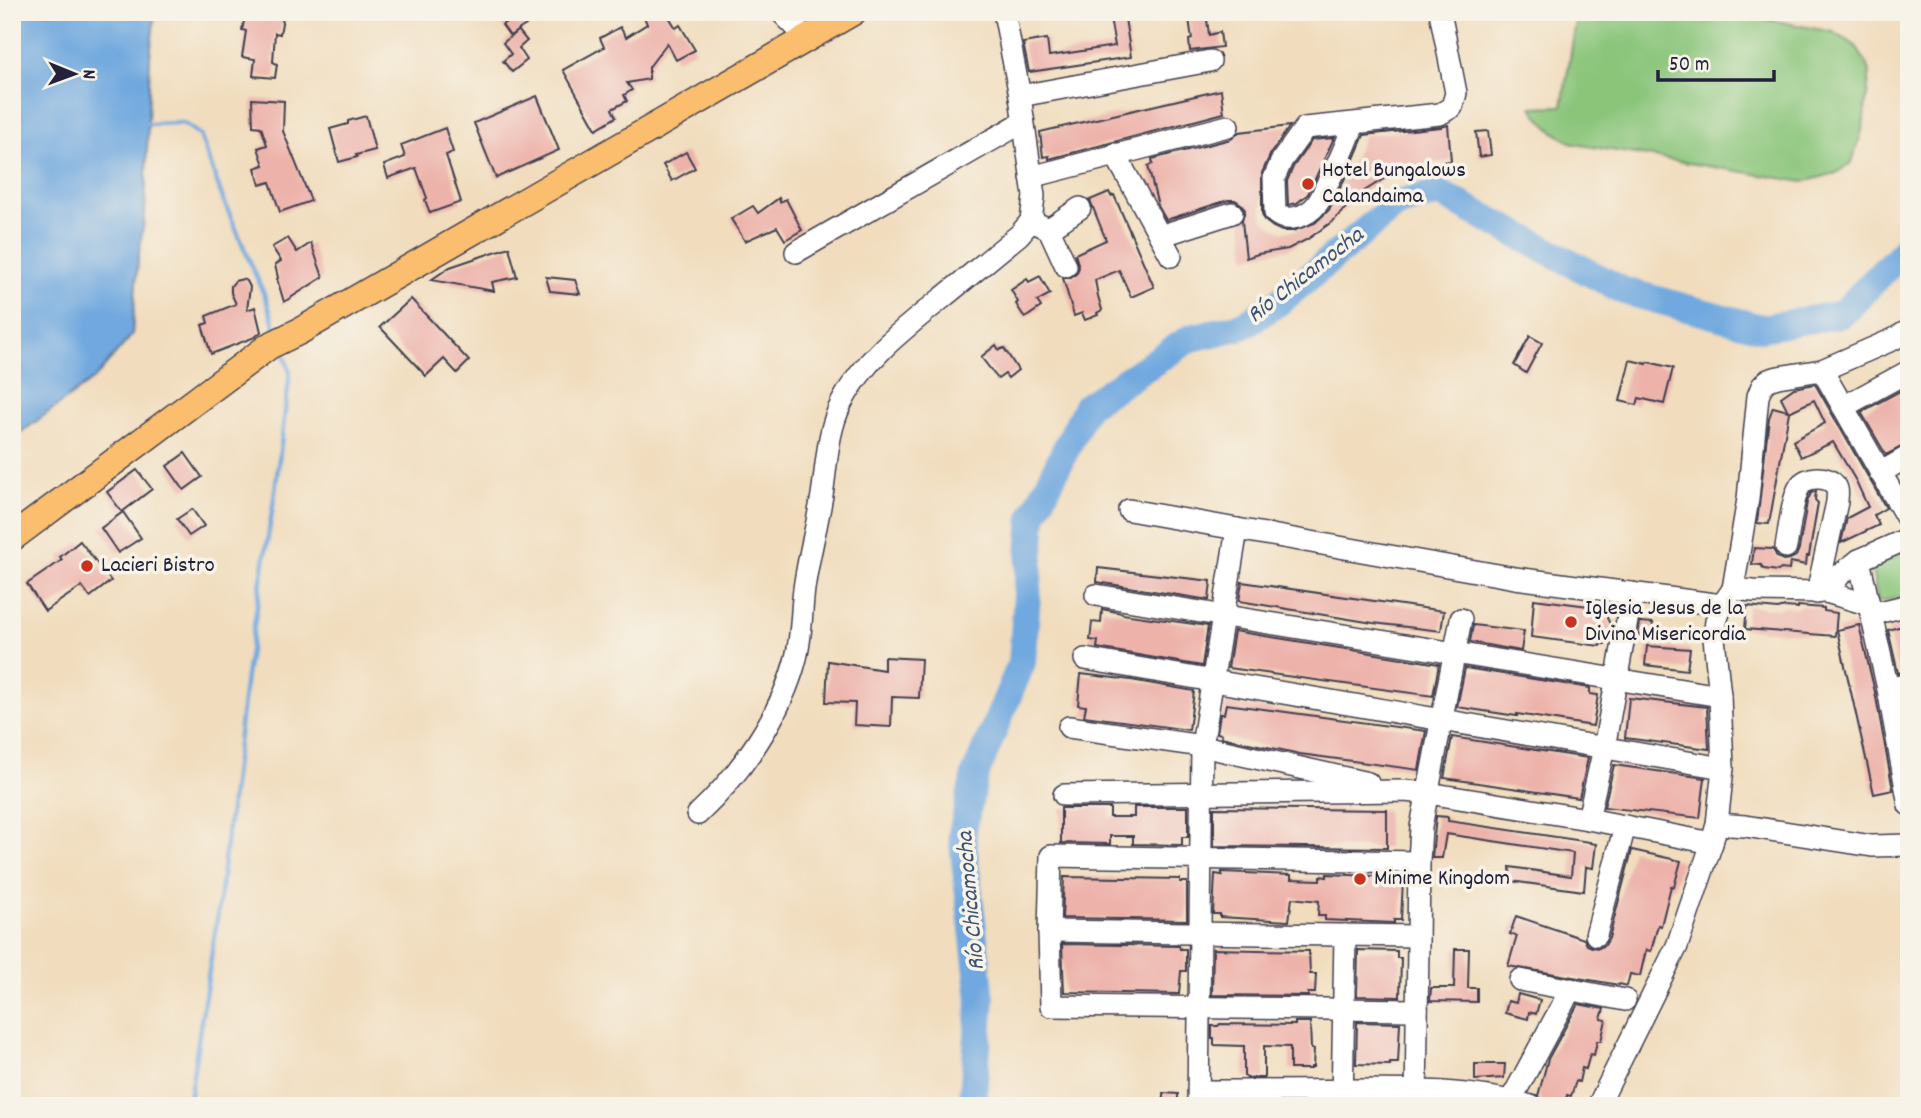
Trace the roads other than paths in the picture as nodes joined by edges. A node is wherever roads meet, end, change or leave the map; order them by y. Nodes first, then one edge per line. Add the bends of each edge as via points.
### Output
1 (781, 12) edge
2 (853, 12) edge
3 (1004, 12) edge
4 (1440, 12) edge
5 (808, 39) junction
6 (1210, 61) dead end
7 (1020, 96) junction
8 (1023, 122) junction
9 (1354, 124) junction
10 (1228, 126) dead end
11 (1115, 154) junction
12 (1031, 177) junction
13 (1080, 208) dead end
14 (1233, 213) dead end
15 (1040, 225) junction
16 (1160, 236) junction
17 (796, 252) dead end
18 (1171, 256) dead end
19 (1066, 265) dead end
20 (1909, 330) edge
21 (1822, 370) junction
22 (1909, 371) edge
23 (1843, 407) junction
24 (1909, 456) edge
25 (1880, 473) junction
26 (1129, 510) dead end
27 (1909, 522) edge
28 (1237, 529) junction
29 (12, 538) edge
30 (1909, 538) edge
31 (1786, 547) dead end
32 (1859, 560) junction
33 (1821, 592) junction
34 (1632, 593) junction
35 (1096, 595) dead end
36 (1727, 597) junction
37 (1909, 606) edge
38 (1871, 610) junction
39 (1223, 615) junction
40 (1461, 619) dead end
41 (1454, 653) junction
42 (1085, 659) dead end
43 (1616, 679) junction
44 (1212, 681) junction
45 (1909, 684) edge
46 (1888, 689) junction
47 (1720, 696) junction
48 (1441, 720) junction
49 (1069, 727) dead end
50 (1202, 746) junction
51 (1604, 748) junction
52 (1904, 754) edge
53 (1723, 768) junction
54 (1404, 791) junction
55 (1202, 793) junction
56 (1428, 793) junction
57 (1064, 795) dead end
58 (1909, 804) edge
59 (698, 814) dead end
60 (1588, 819) junction
61 (1625, 826) junction
62 (1714, 833) junction
63 (1909, 845) edge
64 (1201, 859) junction
65 (1419, 862) junction
66 (1049, 931) junction
67 (1200, 933) junction
68 (1345, 935) junction
69 (1596, 935) dead end
70 (1418, 936) junction
71 (1520, 980) dead end
72 (1571, 989) junction
73 (1625, 1000) dead end
74 (1199, 1007) junction
75 (1344, 1009) junction
76 (1417, 1010) junction
77 (1198, 1098) edge
78 (1342, 1098) edge
79 (1416, 1098) edge
80 (1521, 1103) edge
81 (1598, 1106) edge

1 - 5 street
2 - 5 main road
3 - 7 street
4 - 9 street via 1456,93 1452,107 1440,114
5 - 29 main road via 269,346
6 - 7 street
7 - 8 street
8 - 12 street
8 - 17 street
9 - 9 street via 1305,128 1274,178 1275,214 1292,219 1317,204
10 - 11 street
11 - 12 street
11 - 16 street
12 - 15 street
13 - 15 street
14 - 16 street
15 - 19 street
15 - 59 street via 1019,235 897,334 864,368 846,395 831,431 796,659 768,724 720,794
16 - 18 street
20 - 21 street
21 - 23 street
21 - 36 street via 1777,377 1762,386 1748,499
22 - 23 street
23 - 25 street
24 - 25 street
25 - 27 street
26 - 28 street
28 - 34 street via 1515,578
28 - 39 street
30 - 32 street
31 - 33 street via 1801,485 1811,479 1829,480 1837,490 1837,502
32 - 33 street
32 - 38 street
33 - 36 street via 1753,591
33 - 38 street
34 - 36 street
34 - 43 street
35 - 39 street
36 - 47 street via 1714,638
37 - 38 street
38 - 46 street
39 - 41 street
39 - 44 street
40 - 41 street
41 - 43 street
41 - 48 street
42 - 44 street
43 - 47 street
43 - 51 street
44 - 48 street
44 - 50 street
45 - 46 street
46 - 52 street
47 - 53 street
48 - 51 street
48 - 56 street
49 - 50 street
50 - 54 street
50 - 55 street
51 - 53 street
51 - 60 street
52 - 58 street
53 - 62 street
54 - 55 street
54 - 56 street
55 - 57 street
55 - 64 street
56 - 60 street
56 - 65 street
60 - 61 street
61 - 62 street
61 - 69 street
62 - 63 street via 1745,826 1872,846
62 - 81 street via 1677,946
64 - 65 street
64 - 66 street via 1051,856
64 - 67 street
65 - 70 street
66 - 67 street
66 - 74 street via 1051,1006
67 - 68 street
67 - 74 street
68 - 70 street
68 - 75 street
70 - 76 street
71 - 72 street
72 - 73 street
72 - 80 street
74 - 75 street
74 - 77 street
75 - 76 street
75 - 78 street
76 - 79 street
77 - 78 street
78 - 79 street
79 - 80 street via 1465,1093

